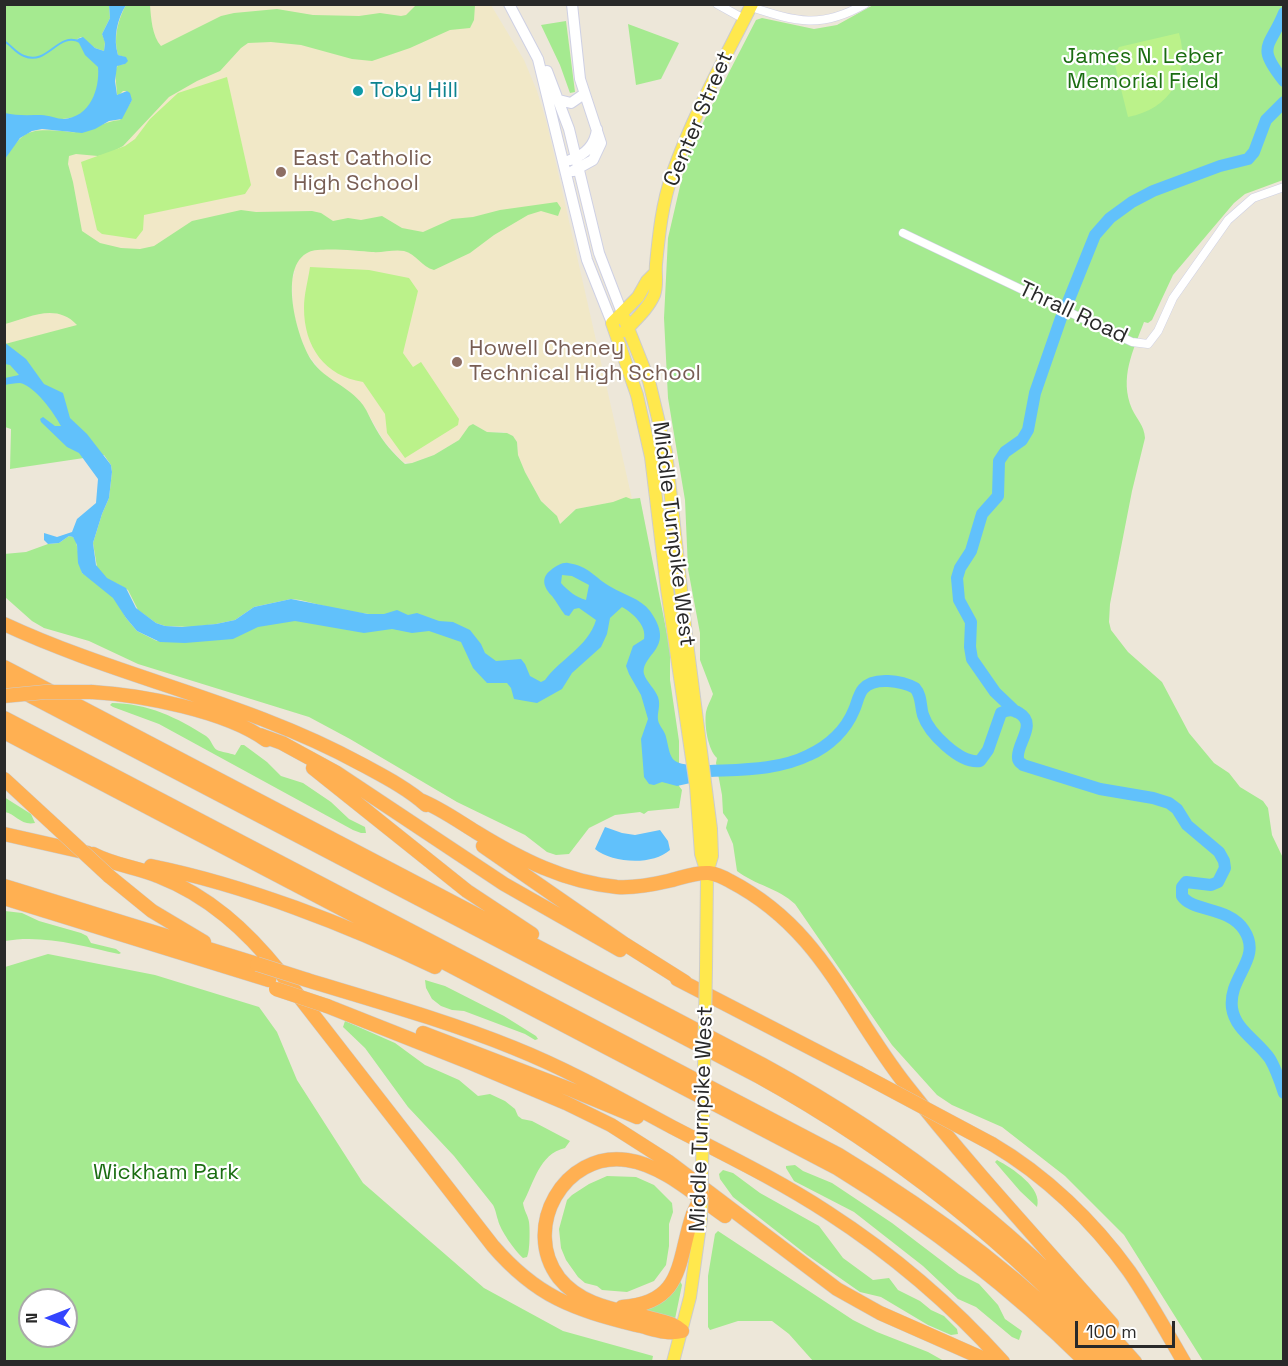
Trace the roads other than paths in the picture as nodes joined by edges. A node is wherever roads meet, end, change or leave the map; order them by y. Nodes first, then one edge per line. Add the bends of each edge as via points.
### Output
1 (509, 4) edge
2 (572, 4) edge
3 (717, 4) edge
4 (865, 4) edge
5 (751, 6) edge
6 (744, 19) junction
7 (538, 59) junction
8 (584, 94) junction
9 (559, 100) junction
10 (564, 161) junction
11 (577, 163) junction
12 (567, 173) junction
13 (1284, 187) edge
14 (903, 233) dead end
15 (655, 273) junction
16 (622, 313) junction
17 (612, 323) junction
18 (628, 327) junction
19 (618, 338) junction
20 (4, 624) edge
21 (684, 666) junction
22 (4, 667) edge
23 (4, 682) edge
24 (4, 696) edge
25 (4, 718) edge
26 (4, 732) edge
27 (260, 735) junction
28 (4, 779) edge
29 (420, 800) junction
30 (4, 834) edge
31 (93, 854) junction
32 (707, 873) junction
33 (4, 886) edge
34 (4, 898) edge
35 (233, 956) junction
36 (558, 957) junction
37 (686, 982) junction
38 (706, 992) junction
39 (504, 993) junction
40 (323, 1001) junction
41 (719, 1151) junction
42 (702, 1195) joint
43 (697, 1216) junction
44 (820, 1278) junction
45 (602, 1306) junction
46 (682, 1331) junction
47 (673, 1362) edge
48 (991, 1362) edge
49 (1003, 1362) edge
50 (1086, 1362) edge
51 (1103, 1362) edge
52 (1118, 1362) edge
53 (1137, 1362) edge
54 (1184, 1362) edge

1 - 7 main road
2 - 8 main road
3 - 6 street
4 - 5 street via 828,21 775,15
5 - 6 main road, Center Street
6 - 15 main road, Center Street via 673,173 662,215
7 - 9 main road, Middle Turnpike West
7 - 10 main road, Middle Turnpike West
8 - 9 main road via 571,103
8 - 11 main road via 601,142 590,163
9 - 11 main road, Middle Turnpike West
10 - 11 main road
10 - 12 main road, Middle Turnpike West
11 - 12 main road
11 - 16 main road, Middle Turnpike West via 599,254
12 - 17 main road, Middle Turnpike West via 588,264
13 - 14 street, Thrall Road via 1253,198 1228,220 1173,298 1148,344 1132,342
15 - 16 main road, Center Street
15 - 18 main road, Center Street via 658,284 653,297
16 - 17 main road, Center Street
16 - 18 main road, Middle Turnpike West
17 - 19 main road, Middle Turnpike West
18 - 19 main road, Center Street
18 - 21 main road, Middle Turnpike West via 651,389 665,448
19 - 21 main road, Middle Turnpike West via 638,395 649,443
20 - 29 highway via 81,657 299,734 353,760
21 - 32 main road, Middle Turnpike West via 712,853
22 - 36 highway
23 - 52 highway via 820,1111 969,1218 1052,1292
24 - 27 highway, bridge via 45,692 131,696 175,704
25 - 51 highway via 839,1155 963,1238 1036,1298
26 - 39 highway
27 - 36 highway via 331,781 467,891 535,936
27 - 37 highway via 344,777 539,906
28 - 35 highway, bridge via 109,876 166,920
29 - 32 highway via 532,864 582,880 636,887
29 - 37 highway via 623,943
30 - 31 highway
31 - 39 highway via 178,872 274,902 362,934 468,982
31 - 46 highway via 178,885 213,905 244,931 493,1246 525,1279 553,1298 585,1311 667,1332
32 - 38 main road, Middle Turnpike West, bridge
32 - 53 highway via 748,891 801,934 907,1086 1126,1340
33 - 35 highway
34 - 40 highway
35 - 41 highway, bridge via 513,1048 574,1075
36 - 53 highway via 783,1075 898,1148 1037,1261
37 - 38 highway
38 - 42 main road, Middle Turnpike West, bridge
38 - 54 highway, bridge via 992,1144 1044,1181 1096,1232 1135,1280
39 - 50 highway via 801,1149 883,1197 987,1272
40 - 41 highway via 564,1087 695,1145
40 - 44 highway via 566,1103 618,1129 669,1162
41 - 49 highway via 842,1221 896,1261 956,1313
42 - 43 highway, bridge
43 - 45 highway via 680,1268 668,1289 638,1305
43 - 46 main road, Middle Turnpike West via 693,1282
44 - 45 highway via 661,1172 634,1161 608,1160 586,1167 562,1186 549,1208 544,1233 548,1257 561,1280 580,1297
44 - 48 highway via 868,1307
45 - 46 highway via 669,1323
46 - 47 main road, Middle Turnpike West

